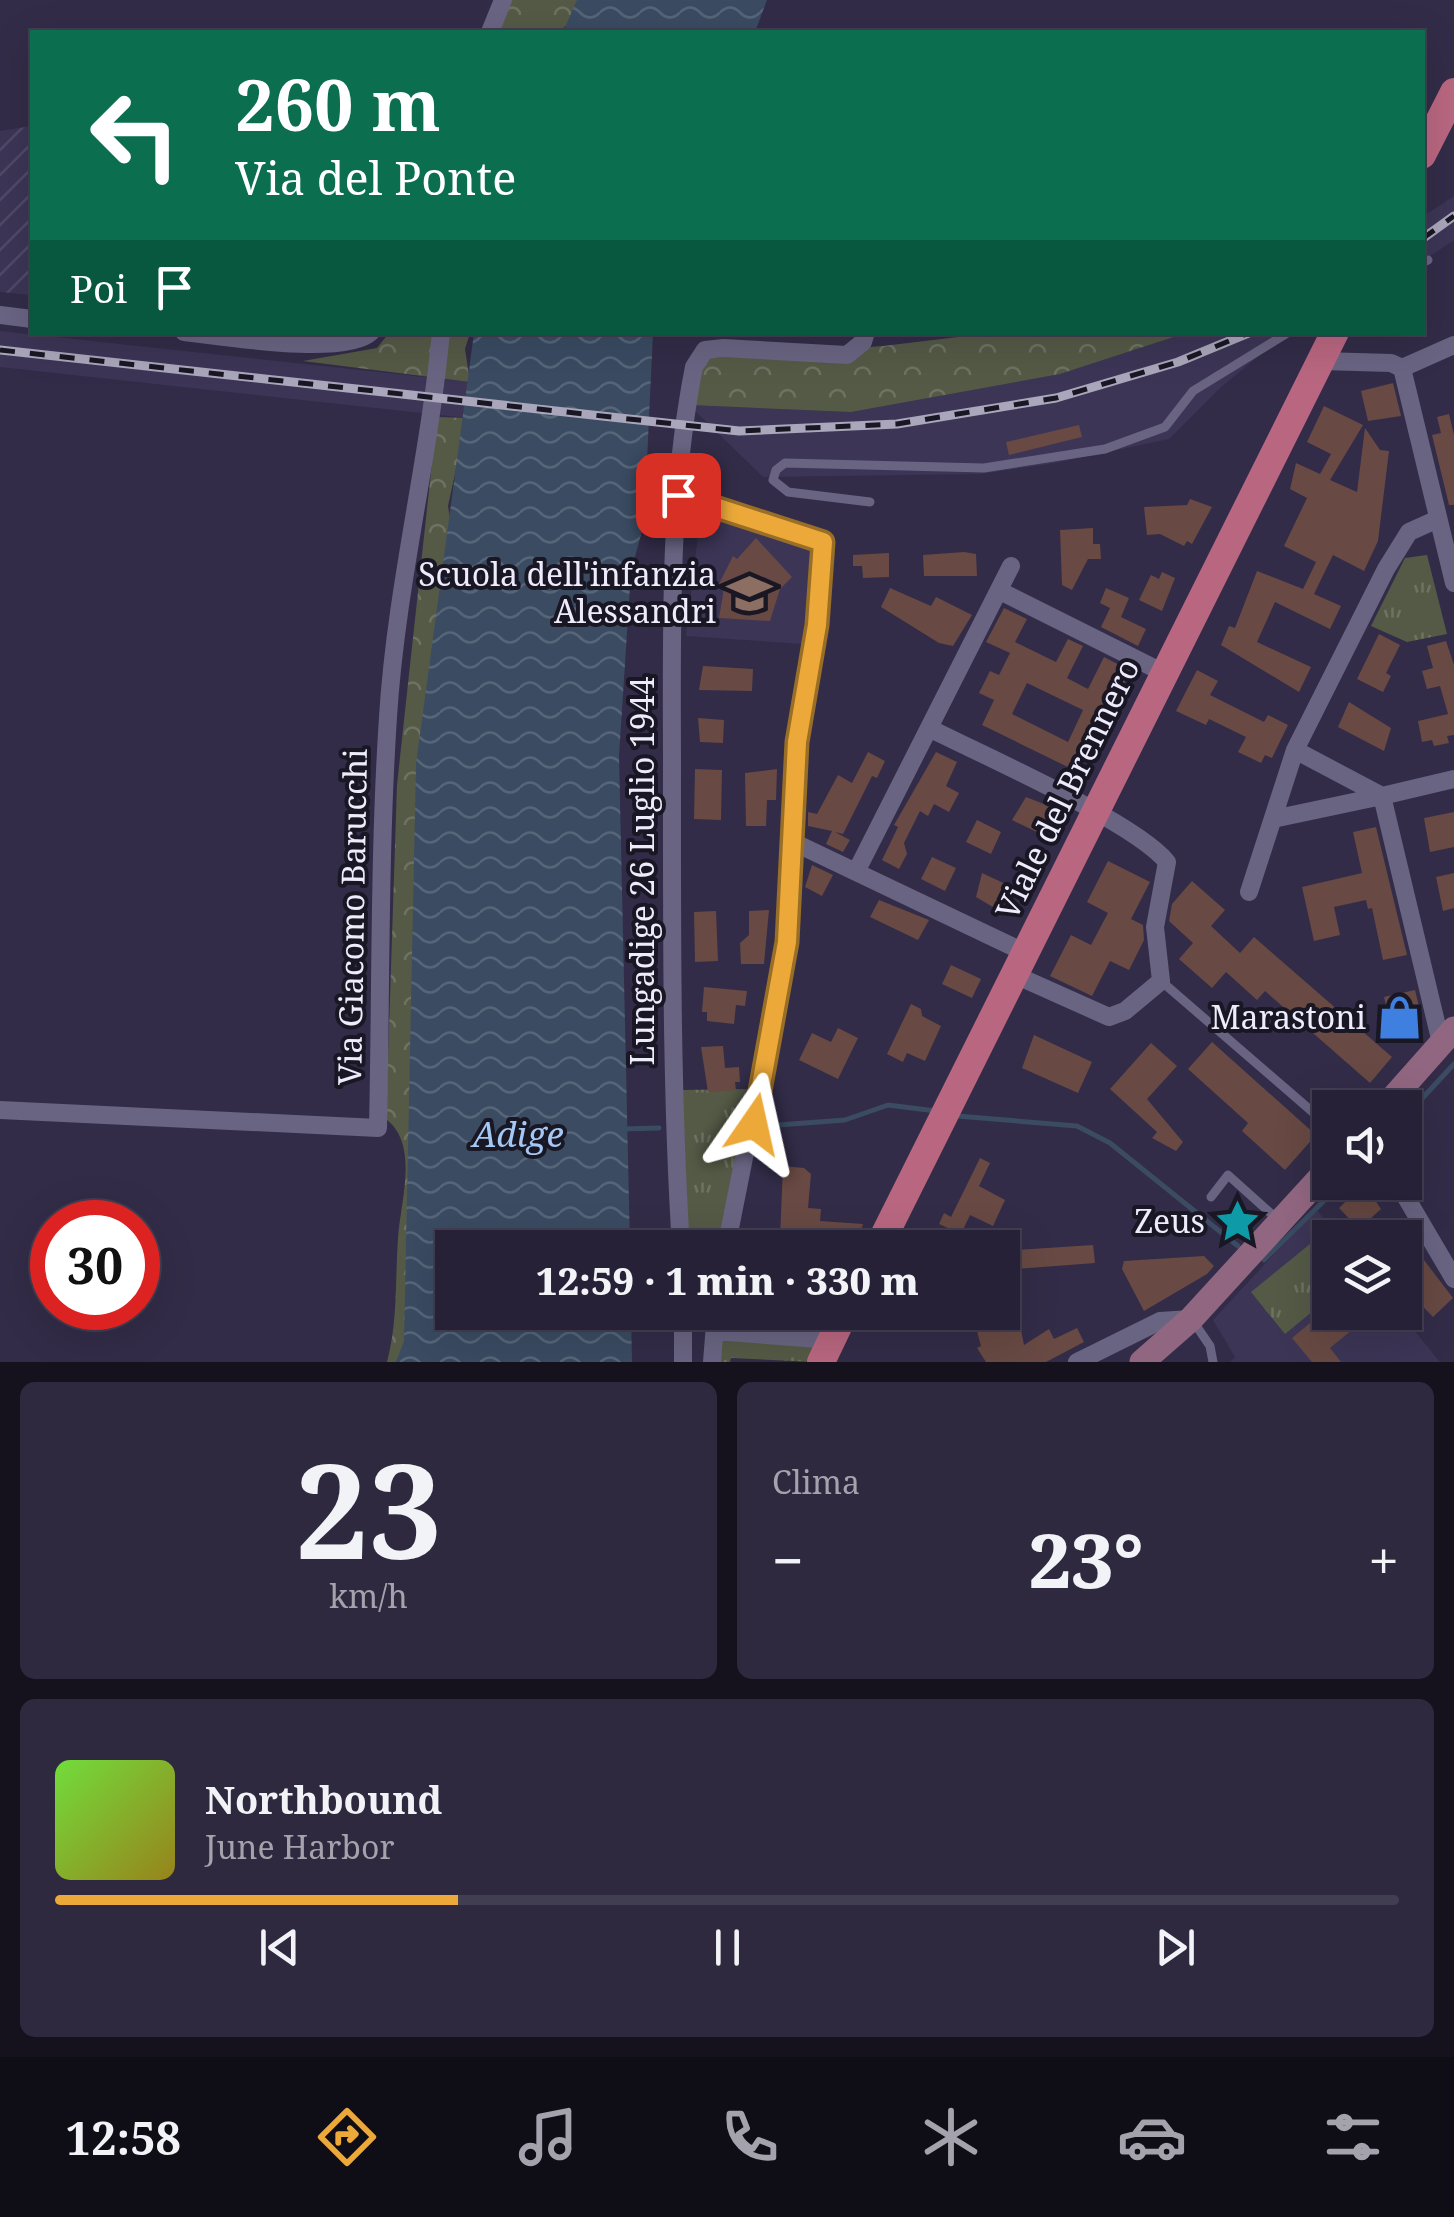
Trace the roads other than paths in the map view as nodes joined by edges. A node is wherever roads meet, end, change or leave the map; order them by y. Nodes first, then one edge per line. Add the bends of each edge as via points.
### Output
1 (503, 0) edge
2 (491, 30) edge
3 (1454, 92) edge
4 (1425, 149) edge
5 (0, 315) edge
6 (30, 319) edge
7 (219, 335) edge
8 (369, 335) edge
9 (441, 335) edge
10 (865, 335) edge
11 (1284, 335) edge
12 (1333, 335) edge
13 (1454, 345) edge
14 (1320, 361) junction
15 (1402, 368) junction
16 (678, 495) junction
17 (870, 502) dead end
18 (1438, 519) junction
19 (1011, 566) dead end
20 (1454, 584) edge
21 (1000, 591) junction
22 (1164, 673) junction
23 (929, 728) junction
24 (1295, 750) junction
25 (1454, 779) edge
26 (1382, 796) junction
27 (1094, 814) junction
28 (1273, 819) junction
29 (790, 840) junction
30 (856, 872) junction
31 (1249, 892) dead end
32 (1020, 964) junction
33 (1160, 980) junction
34 (1447, 1036) edge
35 (1400, 1090) edge
36 (0, 1110) edge
37 (1312, 1111) edge
38 (1312, 1187) edge
39 (1210, 1196) dead end
40 (1408, 1200) edge
41 (1281, 1222) junction
42 (680, 1230) edge
43 (730, 1230) edge
44 (887, 1230) edge
45 (1454, 1279) edge
46 (1191, 1319) junction
47 (683, 1330) edge
48 (714, 1330) edge
49 (746, 1330) edge
50 (826, 1351) edge
51 (682, 1362) edge
52 (712, 1362) edge
53 (1078, 1362) edge
54 (1142, 1362) edge
55 (1214, 1362) edge

1 - 2 street
3 - 4 main road
5 - 6 street
7 - 8 street via 323,344
9 - 36 street, Via Giacomo Barucchi via 388,716 378,1128
10 - 16 street, Lungadige 26 Luglio 1944 via 847,354 706,350 688,393
11 - 17 lane via 1193,390 1165,427 1105,449 984,468 786,463 773,480 788,492
12 - 14 main road, Viale del Brennero
13 - 15 street
14 - 15 street
14 - 22 main road, Viale del Brennero
15 - 18 street
16 - 29 street via 823,542
16 - 42 street, Lungadige 26 Luglio 1944 via 672,1029
18 - 20 street
18 - 24 street via 1409,532 1398,546
19 - 21 street
21 - 22 street
21 - 23 street
22 - 27 main road, Viale del Brennero
23 - 27 street
23 - 30 street
24 - 26 street
24 - 28 street
25 - 26 street
26 - 28 street
26 - 34 street
27 - 32 main road, Viale del Brennero
27 - 33 street via 1167,862 1155,927
28 - 31 street
29 - 30 street
29 - 43 street via 787,942
30 - 32 street
32 - 33 street via 1109,1017
32 - 44 main road, Viale del Brennero
33 - 37 lane
34 - 35 main road
38 - 41 main road
39 - 41 lane via 1228,1175
40 - 45 street
41 - 46 main road
46 - 53 street via 1160,1320
46 - 54 main road
46 - 55 lane
47 - 51 street
48 - 52 street
49 - 50 street

